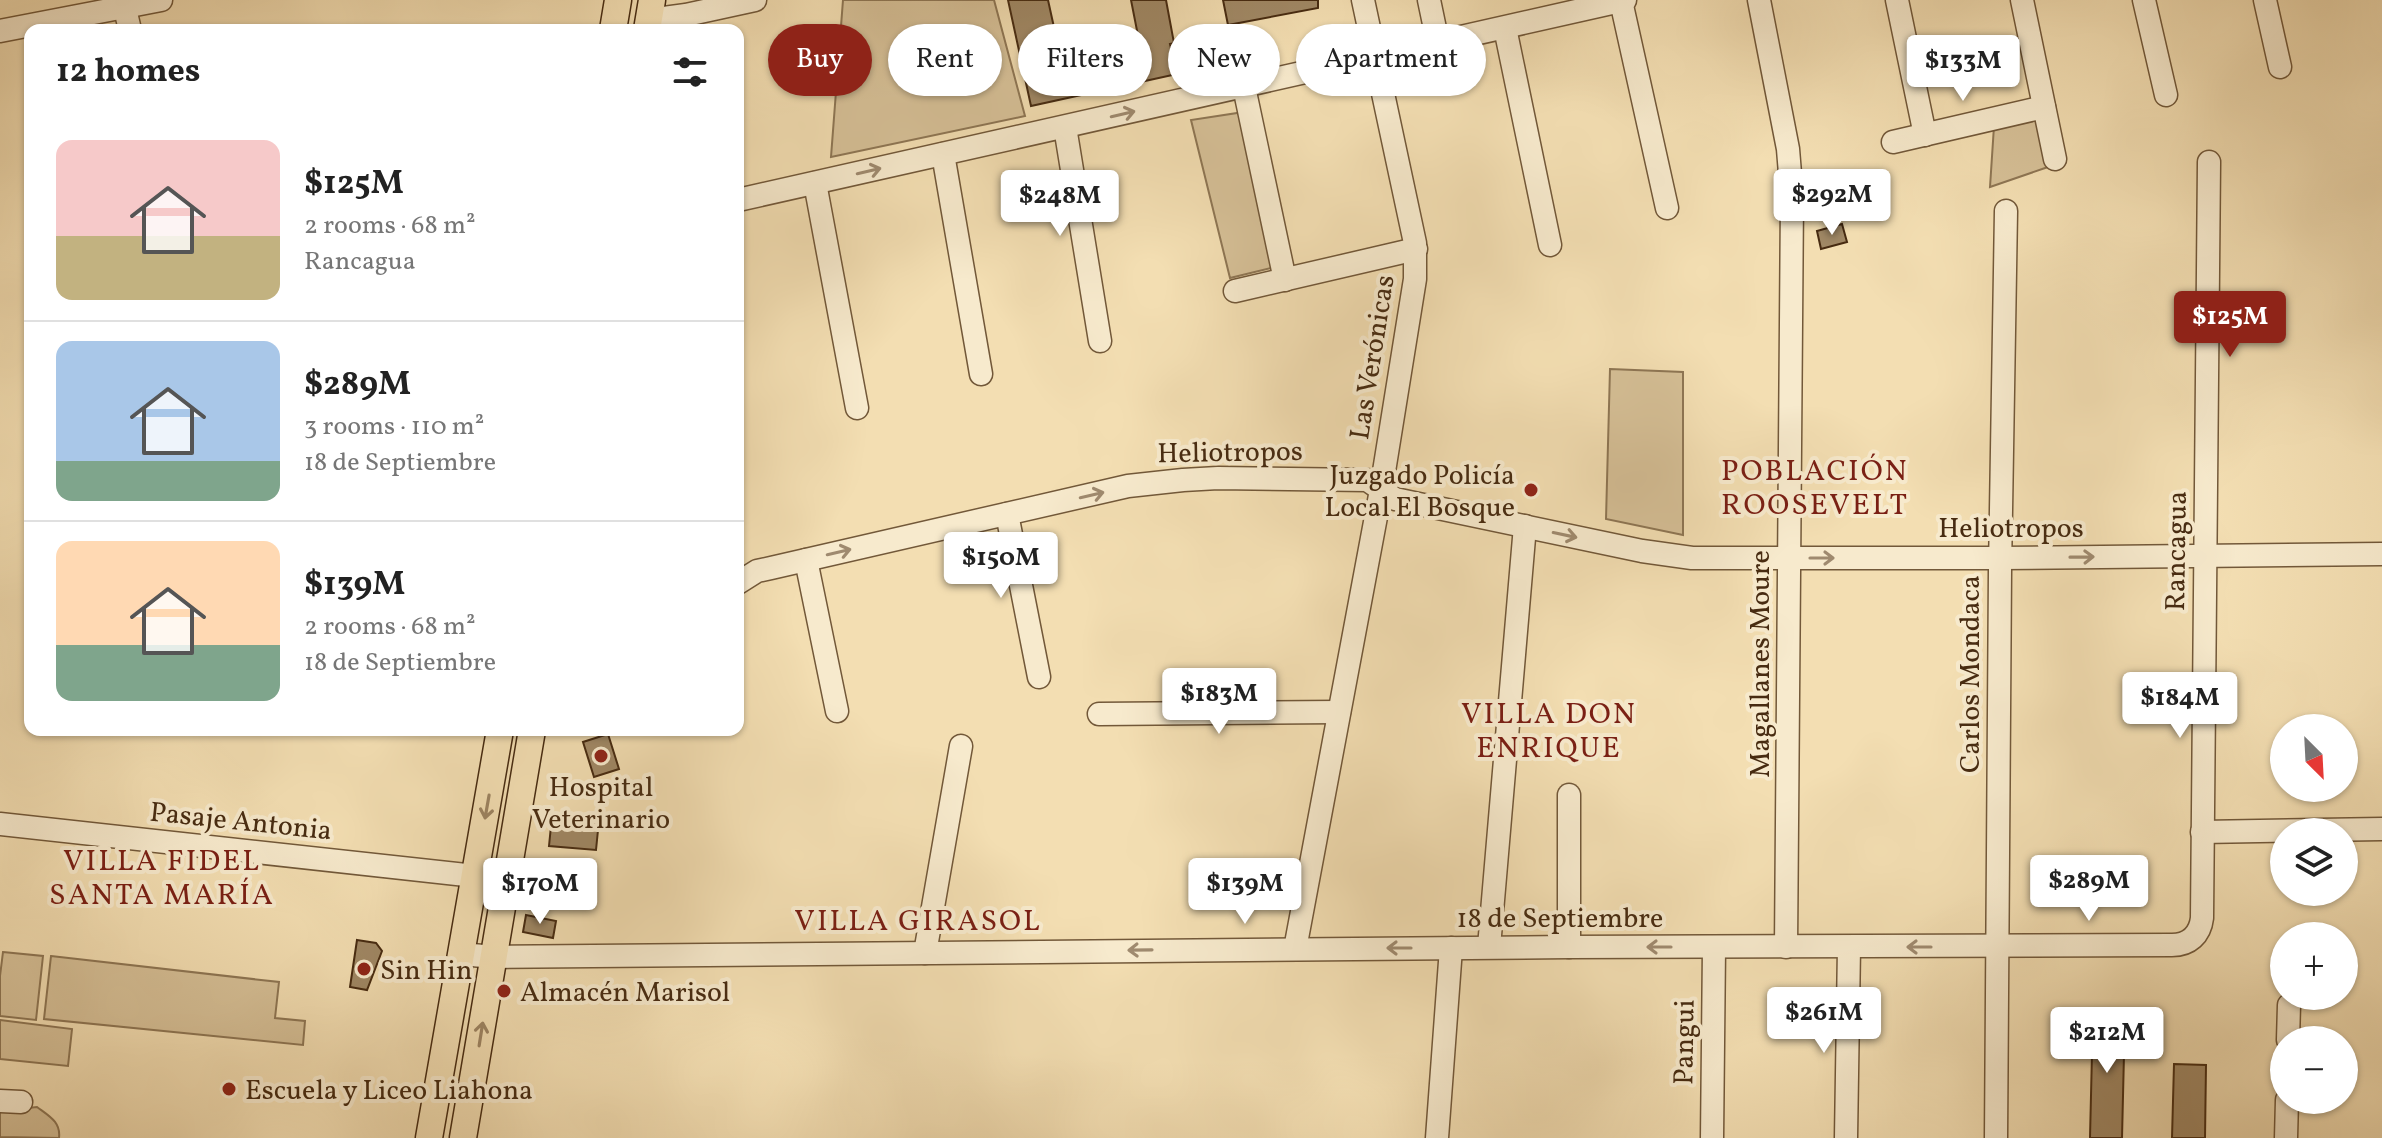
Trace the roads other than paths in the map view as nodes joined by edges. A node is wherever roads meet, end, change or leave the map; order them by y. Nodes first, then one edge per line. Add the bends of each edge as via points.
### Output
1 (161, 0) edge
2 (618, 0) edge
3 (755, 0) edge
4 (1363, 0) edge
5 (1429, 0) edge
6 (1623, 0) edge
7 (1759, 0) edge
8 (1897, 0) edge
9 (2022, 0) edge
10 (2144, 0) edge
11 (2265, 0) edge
12 (124, 3) edge
13 (649, 17) edge
14 (31, 24) edge
15 (129, 24) edge
16 (614, 24) edge
17 (1368, 24) edge
18 (1434, 24) edge
19 (24, 26) edge
20 (1505, 28) junction
21 (0, 31) edge
22 (1486, 32) edge
23 (2280, 67) dead end
24 (2166, 95) dead end
25 (1204, 96) edge
26 (1246, 96) edge
27 (1382, 96) edge
28 (2044, 107) junction
29 (1065, 127) junction
30 (1925, 135) junction
31 (1893, 142) dead end
32 (943, 154) junction
33 (2055, 159) dead end
34 (2209, 162) dead end
35 (815, 183) junction
36 (744, 199) edge
37 (1667, 208) dead end
38 (2006, 211) dead end
39 (1550, 245) dead end
40 (1416, 249) junction
41 (1285, 280) junction
42 (1235, 291) dead end
43 (1100, 341) dead end
44 (981, 374) dead end
45 (857, 408) dead end
46 (1381, 490) junction
47 (1007, 514) junction
48 (1525, 526) junction
49 (2382, 554) edge
50 (2205, 555) junction
51 (1790, 558) junction
52 (2000, 558) junction
53 (806, 560) junction
54 (744, 579) edge
55 (1039, 677) dead end
56 (837, 711) dead end
57 (1339, 712) junction
58 (1099, 714) dead end
59 (499, 736) edge
60 (531, 736) edge
61 (961, 746) dead end
62 (1569, 795) dead end
63 (0, 824) edge
64 (2382, 829) edge
65 (2202, 832) junction
66 (475, 876) junction
67 (2193, 939) joint
68 (1489, 947) junction
69 (1569, 947) junction
70 (1786, 947) junction
71 (1849, 947) junction
72 (1997, 947) junction
73 (1451, 948) junction
74 (1714, 948) junction
75 (1295, 949) junction
76 (925, 953) junction
77 (461, 954) junction
78 (494, 957) junction
79 (2287, 1114) edge
80 (429, 1138) edge
81 (463, 1138) edge
82 (1437, 1138) edge
83 (1712, 1138) edge
84 (1846, 1138) edge
85 (1996, 1138) edge
86 (2286, 1138) edge

1 - 12 street
2 - 16 main road
3 - 13 street
4 - 17 street, Las Verónicas
5 - 18 street
6 - 20 street
6 - 37 street
7 - 51 street, Magallanes Moure via 1788,149 1792,198
8 - 30 street
9 - 28 street
10 - 24 street
11 - 23 street
12 - 14 street
12 - 15 street
19 - 21 street
20 - 22 street
20 - 39 street
29 -> 25 street
26 - 41 street
27 - 40 street, Las Verónicas
28 - 30 street
28 - 33 street
29 - 32 street
29 - 43 street
30 - 31 street
35 -> 32 street
32 - 44 street
34 - 50 street, Rancagua
35 - 36 street
35 - 45 street
38 - 52 street, Carlos Mondaca
40 - 41 street
40 - 46 street, Las Verónicas
41 - 42 street
47 -> 46 street, Heliotropos via 1128,486 1183,480 1367,480
46 - 48 street, Heliotropos via 1395,499
46 - 57 street, Las Verónicas
53 -> 47 street, Heliotropos
47 - 55 street
48 -> 51 street, Heliotropos via 1675,557
48 - 68 street
49 - 50 street, Heliotropos
52 -> 50 street, Heliotropos
50 - 65 street, Rancagua
51 -> 52 street, Heliotropos
51 - 70 street, Magallanes Moure
52 - 72 street, Carlos Mondaca
53 - 54 street, Heliotropos
53 - 56 street
57 - 58 street
57 - 75 street, Las Verónicas
59 -> 66 main road
60 - 78 main road
61 - 76 street
62 - 69 street
63 - 66 street, Pasaje Antonia
64 - 65 street
65 - 67 street, Rancagua via 2202,918
66 - 77 main road
67 - 72 street, 18 de Septiembre via 2180,945
68 - 69 street, 18 de Septiembre
68 - 73 street, 18 de Septiembre
74 -> 69 street, 18 de Septiembre
70 - 71 street, 18 de Septiembre
70 - 74 street, 18 de Septiembre
72 -> 71 street, 18 de Septiembre
71 - 84 street
72 - 85 street, Carlos Mondaca
73 -> 75 street, 18 de Septiembre
73 - 82 street
74 - 83 street, Pangui
75 -> 76 street, 18 de Septiembre
76 - 78 street, 18 de Septiembre
77 - 78 street, 18 de Septiembre
77 - 80 main road
81 -> 78 main road
79 - 86 street

